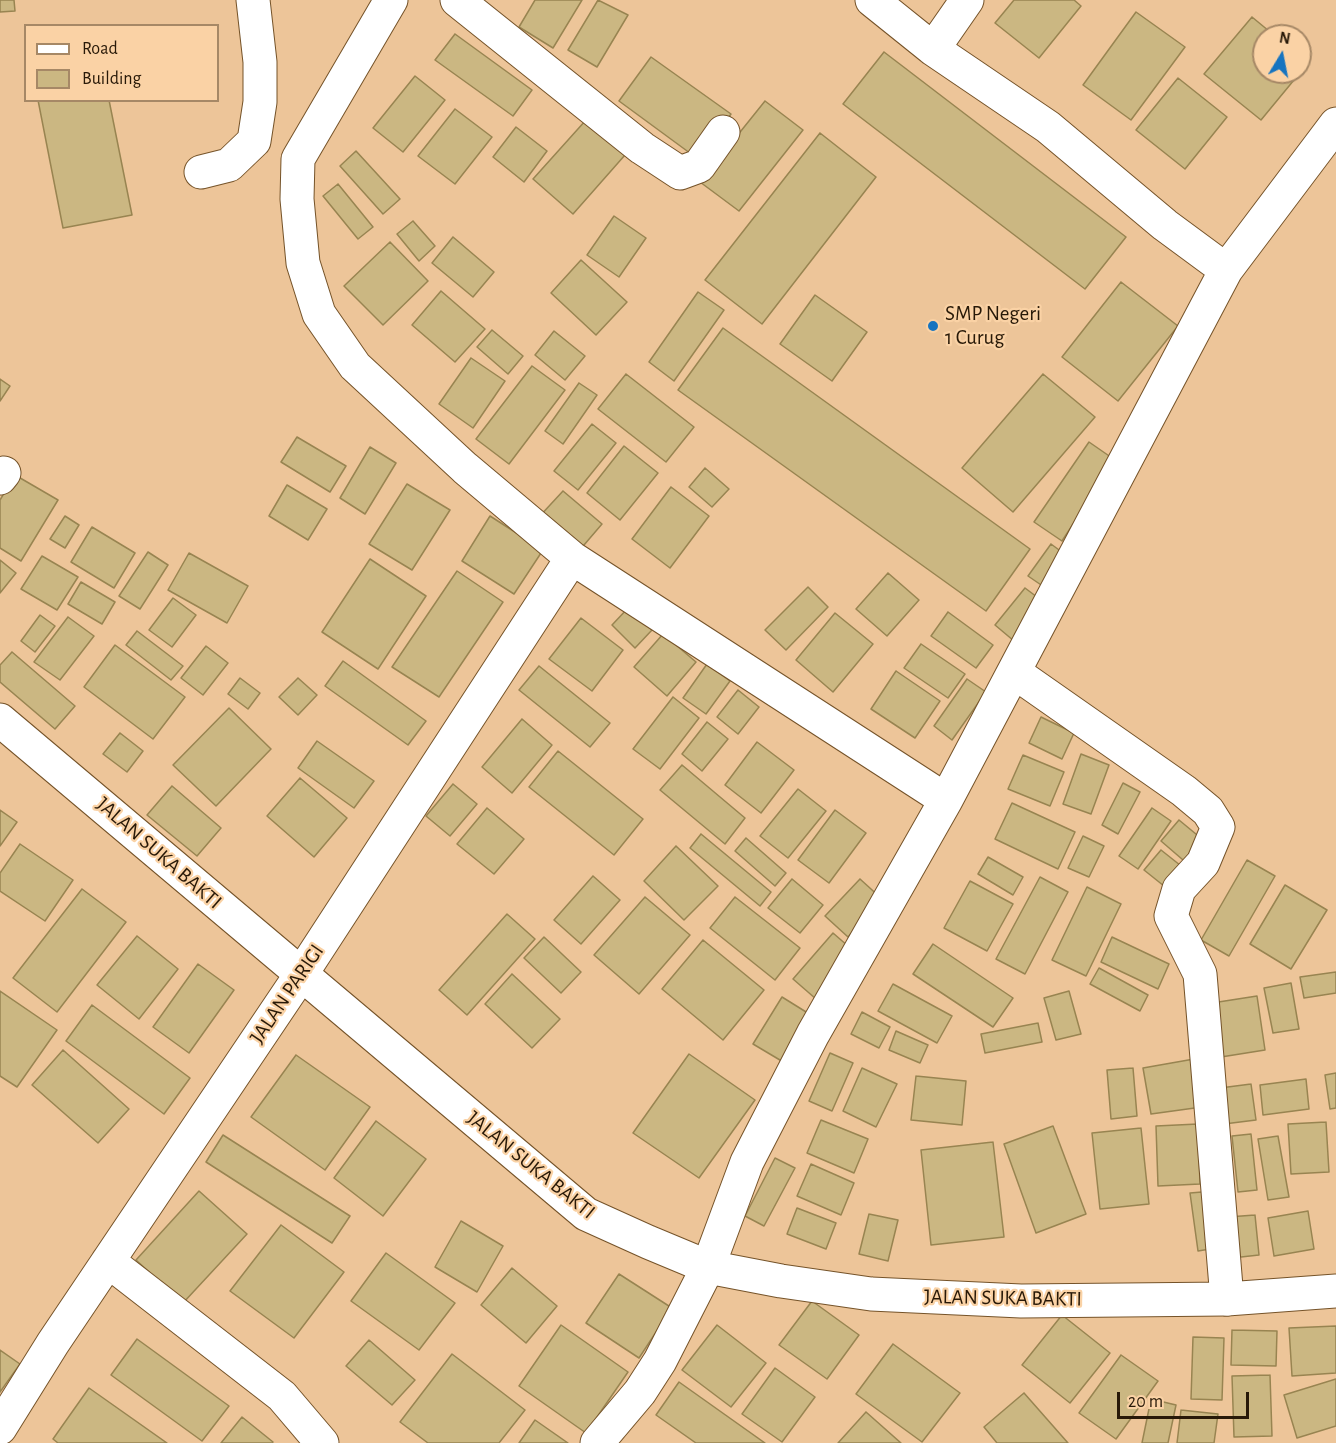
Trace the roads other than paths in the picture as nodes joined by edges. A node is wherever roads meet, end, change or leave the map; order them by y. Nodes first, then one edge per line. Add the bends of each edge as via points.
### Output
1 (253, 0) edge
2 (391, 0) edge
3 (458, 0) edge
4 (872, 0) edge
5 (967, 0) edge
6 (933, 49) junction
7 (1336, 124) edge
8 (723, 132) dead end
9 (201, 172) dead end
10 (1226, 270) junction
11 (572, 558) junction
12 (1014, 672) junction
13 (0, 720) edge
14 (946, 800) junction
15 (300, 975) junction
16 (108, 1261) junction
17 (708, 1267) junction
18 (1336, 1291) edge
19 (1227, 1299) junction
20 (0, 1428) edge
21 (322, 1443) edge
22 (597, 1443) edge

1 - 9 street via 260,62 260,102 254,141 229,165
2 - 11 street via 298,159 303,263 319,314 355,366 465,468
3 - 8 street via 642,148 680,173 699,166
4 - 6 street
5 - 6 street
6 - 10 street via 1048,128
7 - 10 street
10 - 12 street
11 - 14 street
11 - 15 street, JALAN PARIGI
12 - 14 street
12 - 19 street via 1184,791 1208,811 1218,827 1203,863 1179,889 1171,916 1200,974
13 - 15 street, JALAN SUKA BAKTI
14 - 17 street via 813,1034 747,1162
15 - 16 street, JALAN PARIGI
15 - 17 street, JALAN SUKA BAKTI via 585,1214
16 - 20 street, JALAN PARIGI
16 - 21 street via 282,1396
17 - 19 street, JALAN SUKA BAKTI via 872,1294 1021,1301
17 - 22 street via 640,1392
18 - 19 street, JALAN SUKA BAKTI

